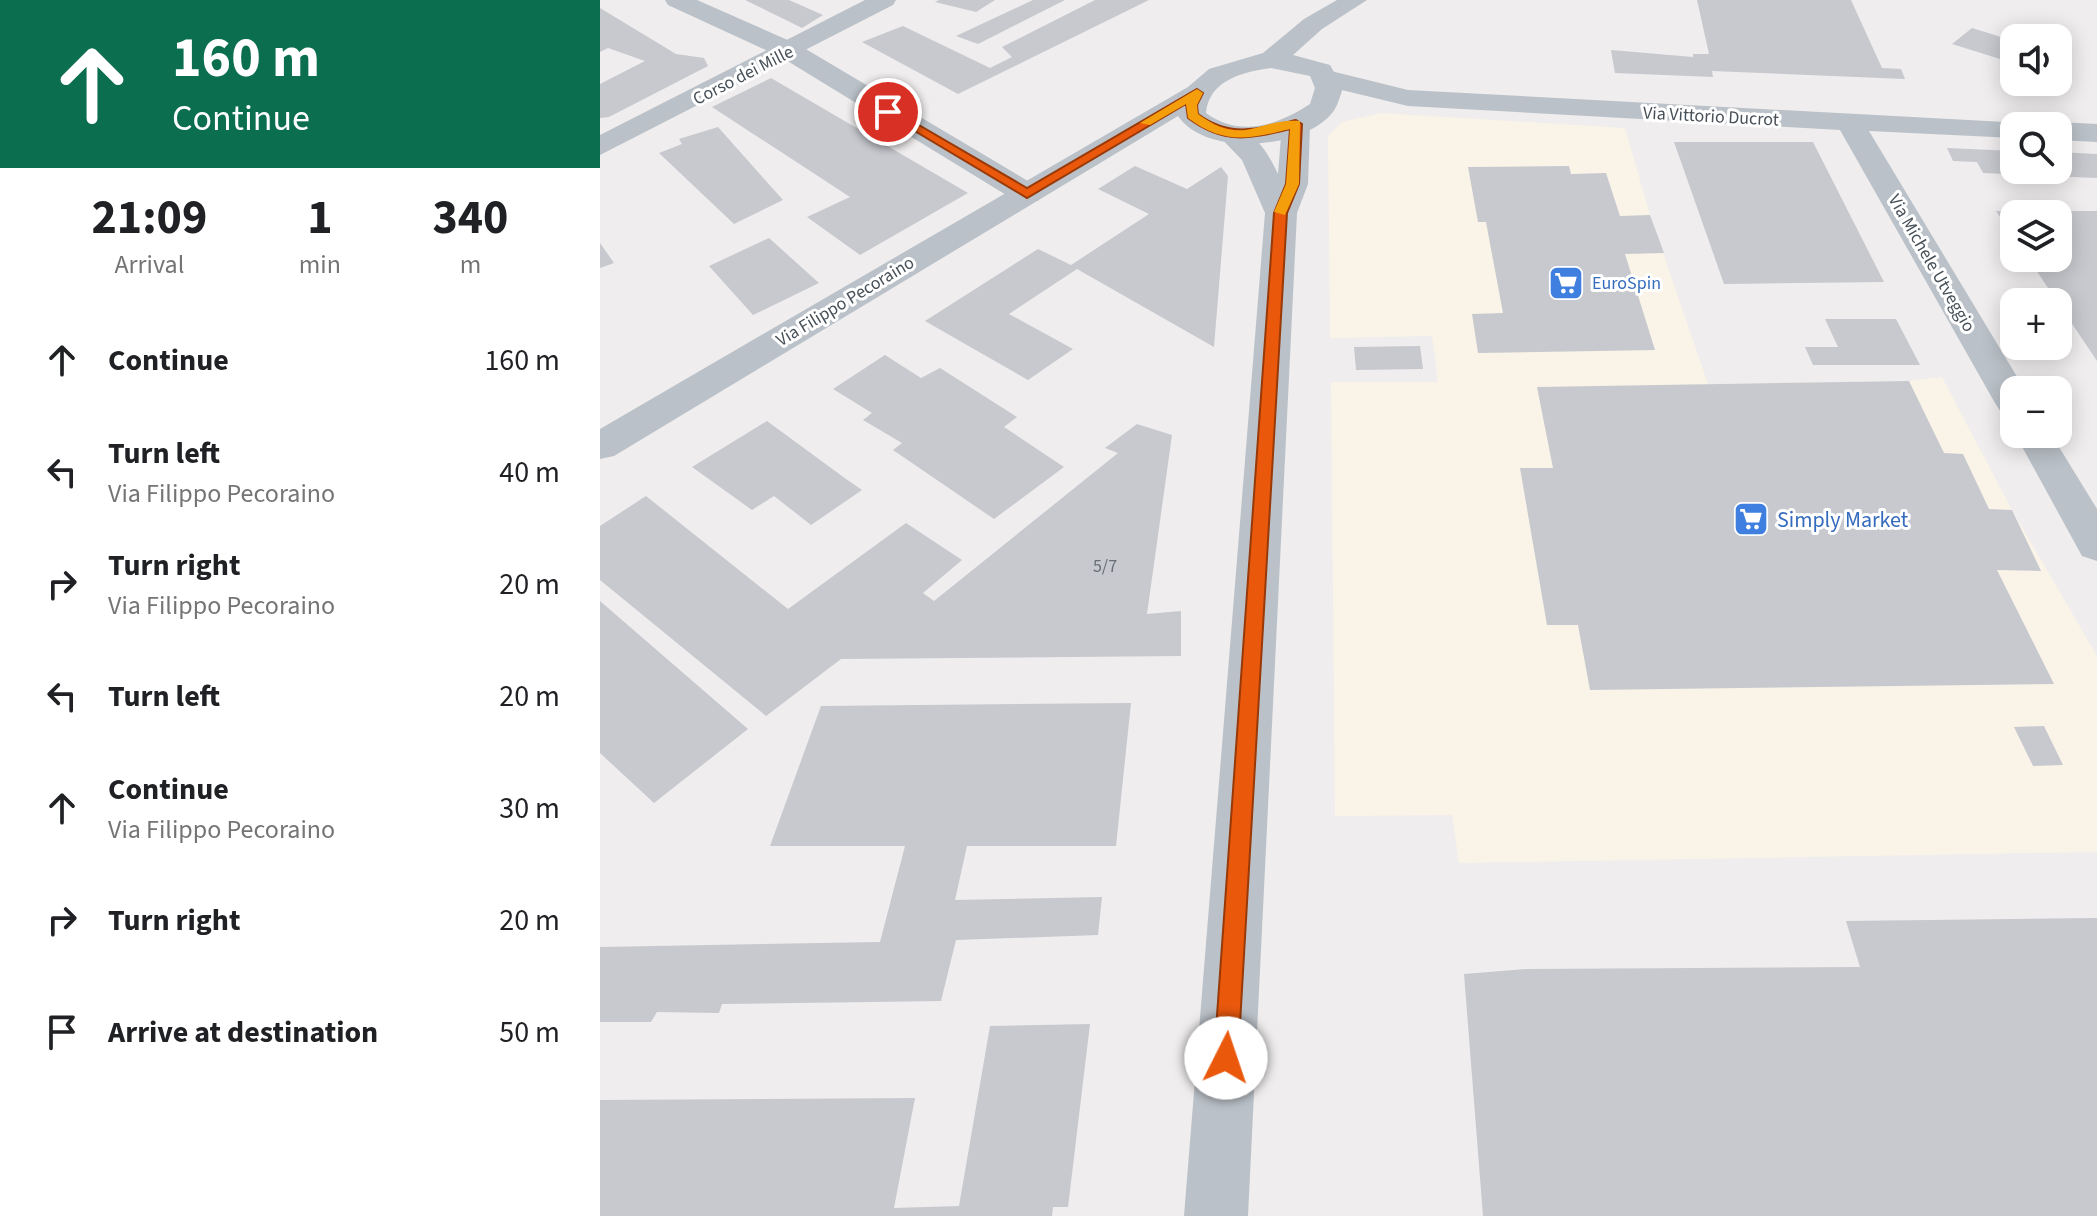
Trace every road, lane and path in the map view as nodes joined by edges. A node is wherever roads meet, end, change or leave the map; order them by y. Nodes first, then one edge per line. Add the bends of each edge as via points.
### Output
1 (677, 0) edge
2 (884, 0) edge
3 (1348, 5) edge
4 (790, 51) junction
5 (1271, 60) junction
6 (1324, 74) junction
7 (1197, 93) junction
8 (1408, 98) junction
9 (1322, 108) junction
10 (1850, 123) junction
11 (1296, 124) junction
12 (2000, 128) edge
13 (2072, 132) edge
14 (1222, 133) junction
15 (2097, 133) edge
16 (600, 146) edge
17 (1089, 156) junction
18 (1027, 194) junction
19 (1281, 213) junction
20 (2000, 379) edge
21 (600, 446) edge
22 (2040, 448) edge
23 (2097, 545) edge
24 (1216, 1216) edge

1 - 4 street
2 - 4 street, Corso dei Mille
3 - 5 street via 1313,24
3 - 6 street
4 - 16 street, Corso dei Mille
4 - 18 street
5 - 6 street via 1306,64
5 - 7 street via 1226,71
6 - 8 street
6 - 9 street via 1329,88
7 - 14 street via 1192,116
7 - 17 street, Via Filippo Pecoraino
8 - 9 street
8 - 10 street, Via Vittorio Ducrot
9 - 11 street
10 - 12 street, Via Vittorio Ducrot
10 - 20 street, Via Michele Utveggio
11 - 14 street via 1267,133
11 - 19 street via 1293,184
13 - 15 street
14 - 17 street
14 - 19 street via 1255,156
17 - 18 street, Via Filippo Pecoraino
18 - 21 street, Via Filippo Pecoraino
19 - 24 street
22 - 23 street

